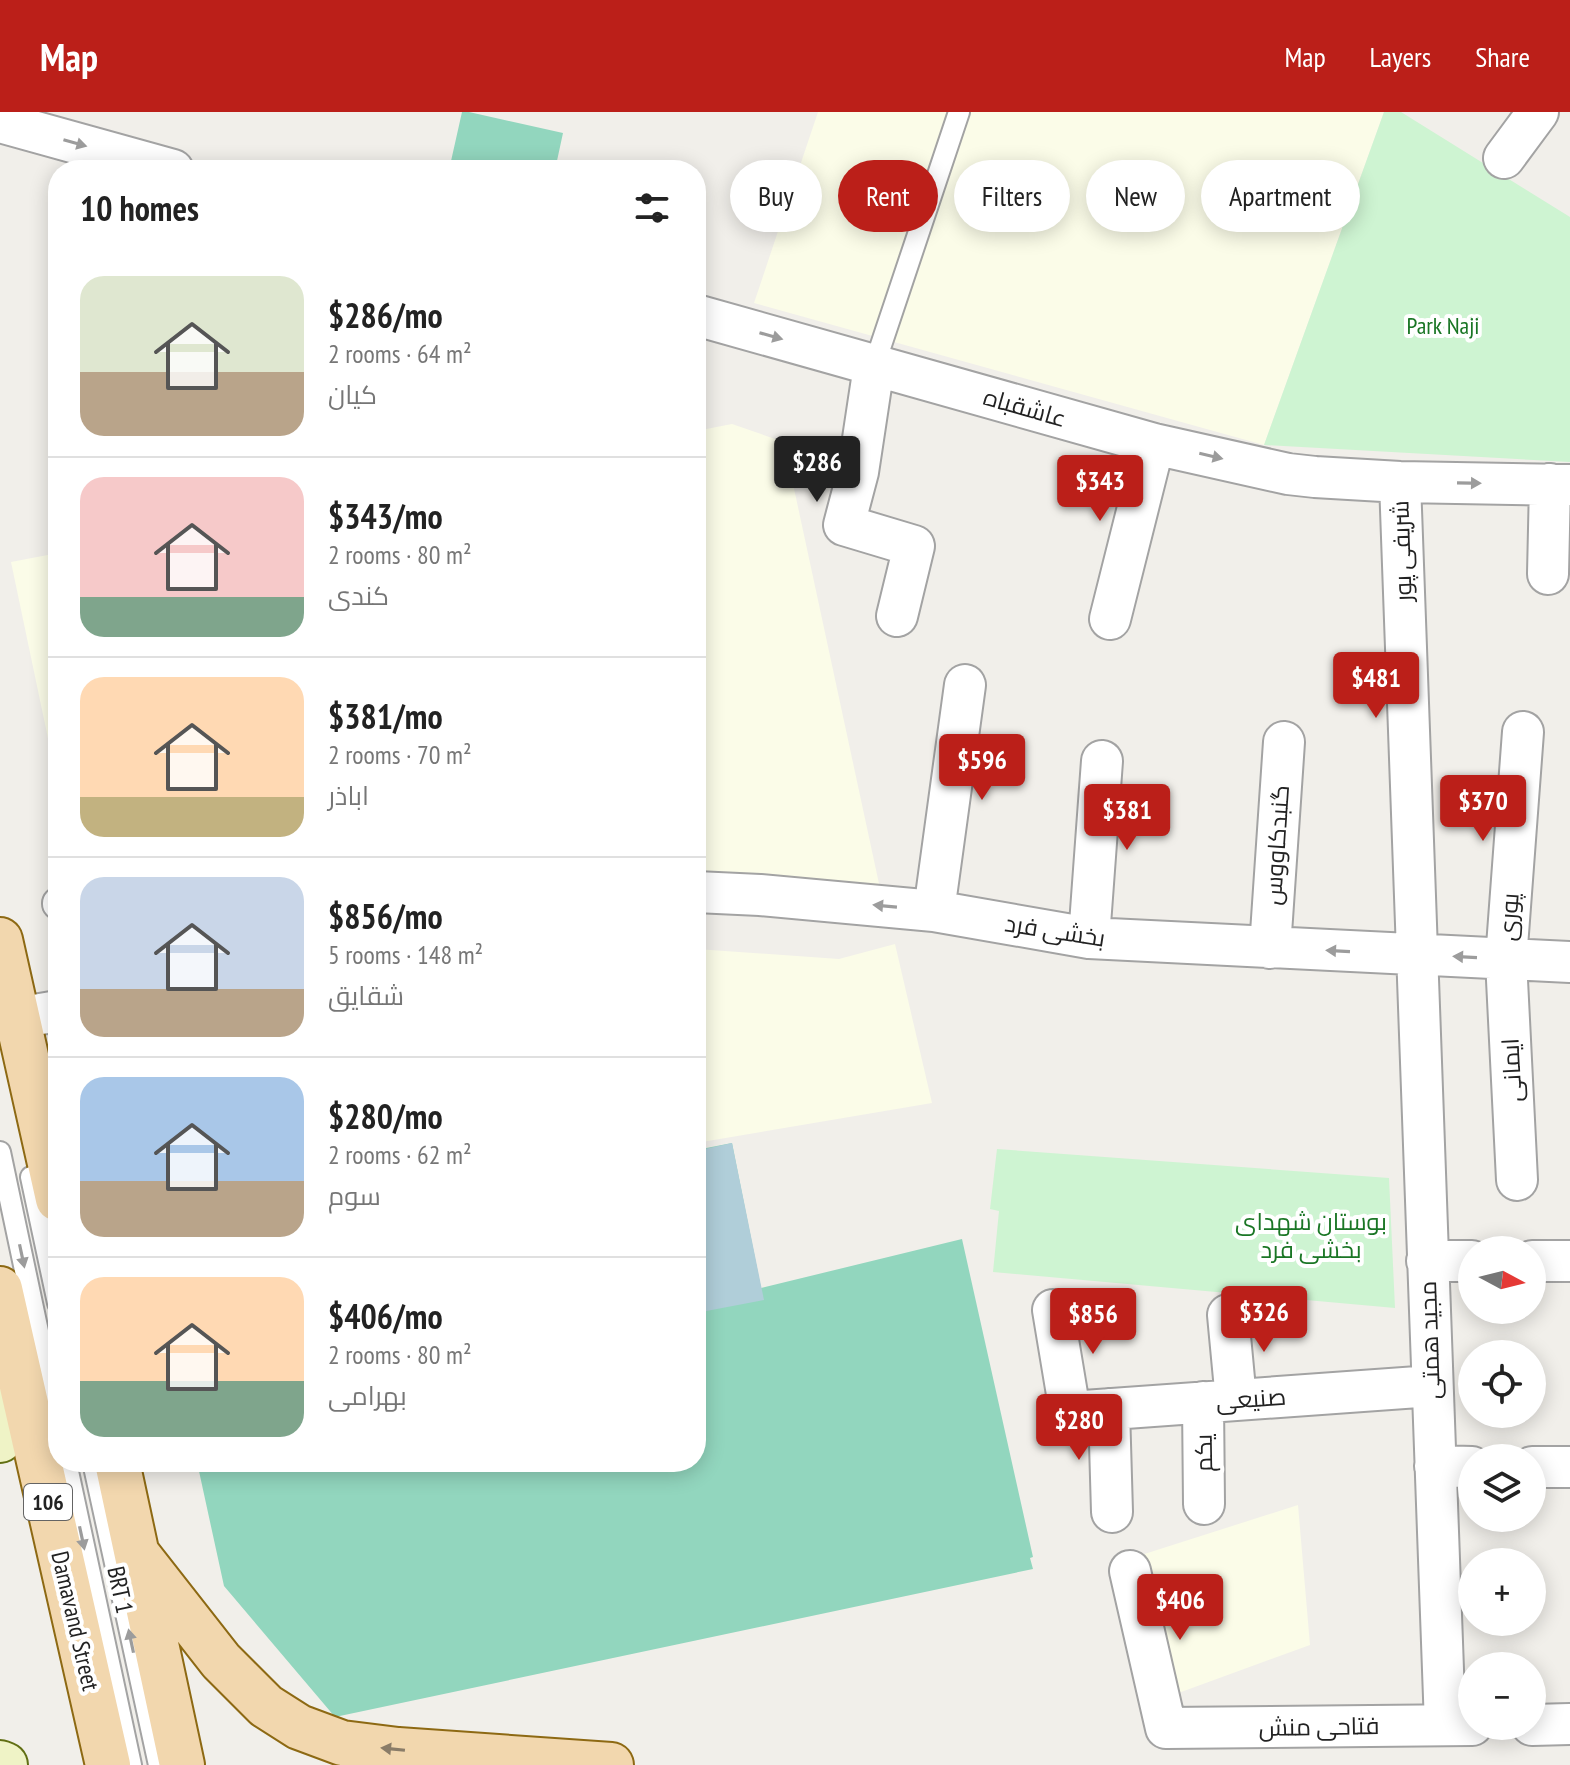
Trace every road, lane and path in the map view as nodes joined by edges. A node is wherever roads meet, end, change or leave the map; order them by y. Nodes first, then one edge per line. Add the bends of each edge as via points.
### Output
1 (959, 112) edge
2 (1538, 112) edge
3 (0, 122) edge
4 (1504, 158) dead end
5 (137, 160) edge
6 (706, 318) edge
7 (874, 366) junction
8 (1154, 444) junction
9 (1400, 482) junction
10 (1560, 484) edge
11 (1548, 574) dead end
12 (897, 616) dead end
13 (1110, 619) dead end
14 (965, 685) dead end
15 (1523, 732) dead end
16 (1284, 742) dead end
17 (1102, 761) dead end
18 (706, 892) edge
19 (934, 911) junction
20 (1089, 938) junction
21 (0, 940) edge
22 (1270, 948) junction
23 (1416, 955) junction
24 (1506, 960) junction
25 (1570, 962) edge
26 (38, 1014) edge
27 (48, 1106) edge
28 (0, 1152) edge
29 (28, 1165) dead end
30 (1517, 1180) dead end
31 (48, 1257) edge
32 (1427, 1261) junction
33 (1458, 1261) edge
34 (1546, 1261) edge
35 (1570, 1261) edge
36 (0, 1292) edge
37 (1053, 1310) dead end
38 (1228, 1315) dead end
39 (19, 1374) junction
40 (48, 1379) edge
41 (1432, 1386) junction
42 (1219, 1401) junction
43 (1109, 1409) junction
44 (0, 1440) edge
45 (1454, 1466) edge
46 (1546, 1467) edge
47 (1570, 1467) edge
48 (68, 1472) edge
49 (96, 1472) edge
50 (119, 1472) edge
51 (1204, 1504) dead end
52 (1112, 1512) dead end
53 (138, 1555) junction
54 (1130, 1571) dead end
55 (1458, 1673) edge
56 (108, 1715) junction
57 (160, 1720) junction
58 (1570, 1724) edge
59 (1458, 1725) edge
60 (1546, 1725) edge
61 (108, 1765) edge
62 (131, 1765) edge
63 (159, 1765) edge
64 (182, 1765) edge
65 (611, 1765) edge

1 - 7 lane
2 - 4 street
3 -> 5 street
6 -> 7 street, عاشقباه
7 - 8 street, عاشقباه
7 - 12 street via 844,525 914,546
8 -> 9 street, عاشقباه via 1288,474
8 - 13 street
9 -> 10 street, عاشقباه
9 - 23 street, شریفی پور
10 - 11 street, عاشقباه
14 - 19 street
15 - 24 street, پوری
16 - 22 street, گنبدکاووس
17 - 20 street
19 -> 18 street, بخشی فرد
19 - 20 street, بخشی فرد
20 - 22 street, بخشی فرد
21 - 26 main road
23 -> 22 street, بخشی فرد
24 -> 23 street, بخشی فرد
23 - 32 street, مجید همتی
24 - 25 street, بخشی فرد
24 - 30 street, ایمانی
26 - 27 main road
28 -> 40 lane
29 - 31 lane
32 - 33 street
32 - 41 street, مجید همتی
34 - 35 street
36 - 39 main road, Damavand Street / 106
37 - 43 street, صنیعی via 1070,1412
38 - 42 street, یکم
39 - 44 main road
39 - 56 main road, Damavand Street / 106
41 - 42 street, صنیعی
41 - 45 street, مجید همتی
42 - 43 street, صنیعی
42 - 51 street, یکم
43 - 52 street
45 - 55 street, مجید همتی
46 - 47 street
48 -> 56 lane, BRT 1
57 -> 49 lane, BRT 1
50 - 53 main road
53 - 57 main road
65 -> 53 main road via 398,1750 342,1743 299,1727 266,1706 221,1661
54 - 59 street, فتاحی منش via 1166,1728
56 - 61 main road, Damavand Street / 106
56 - 62 lane, BRT 1
57 - 63 lane, BRT 1
57 - 64 main road
58 - 60 street

